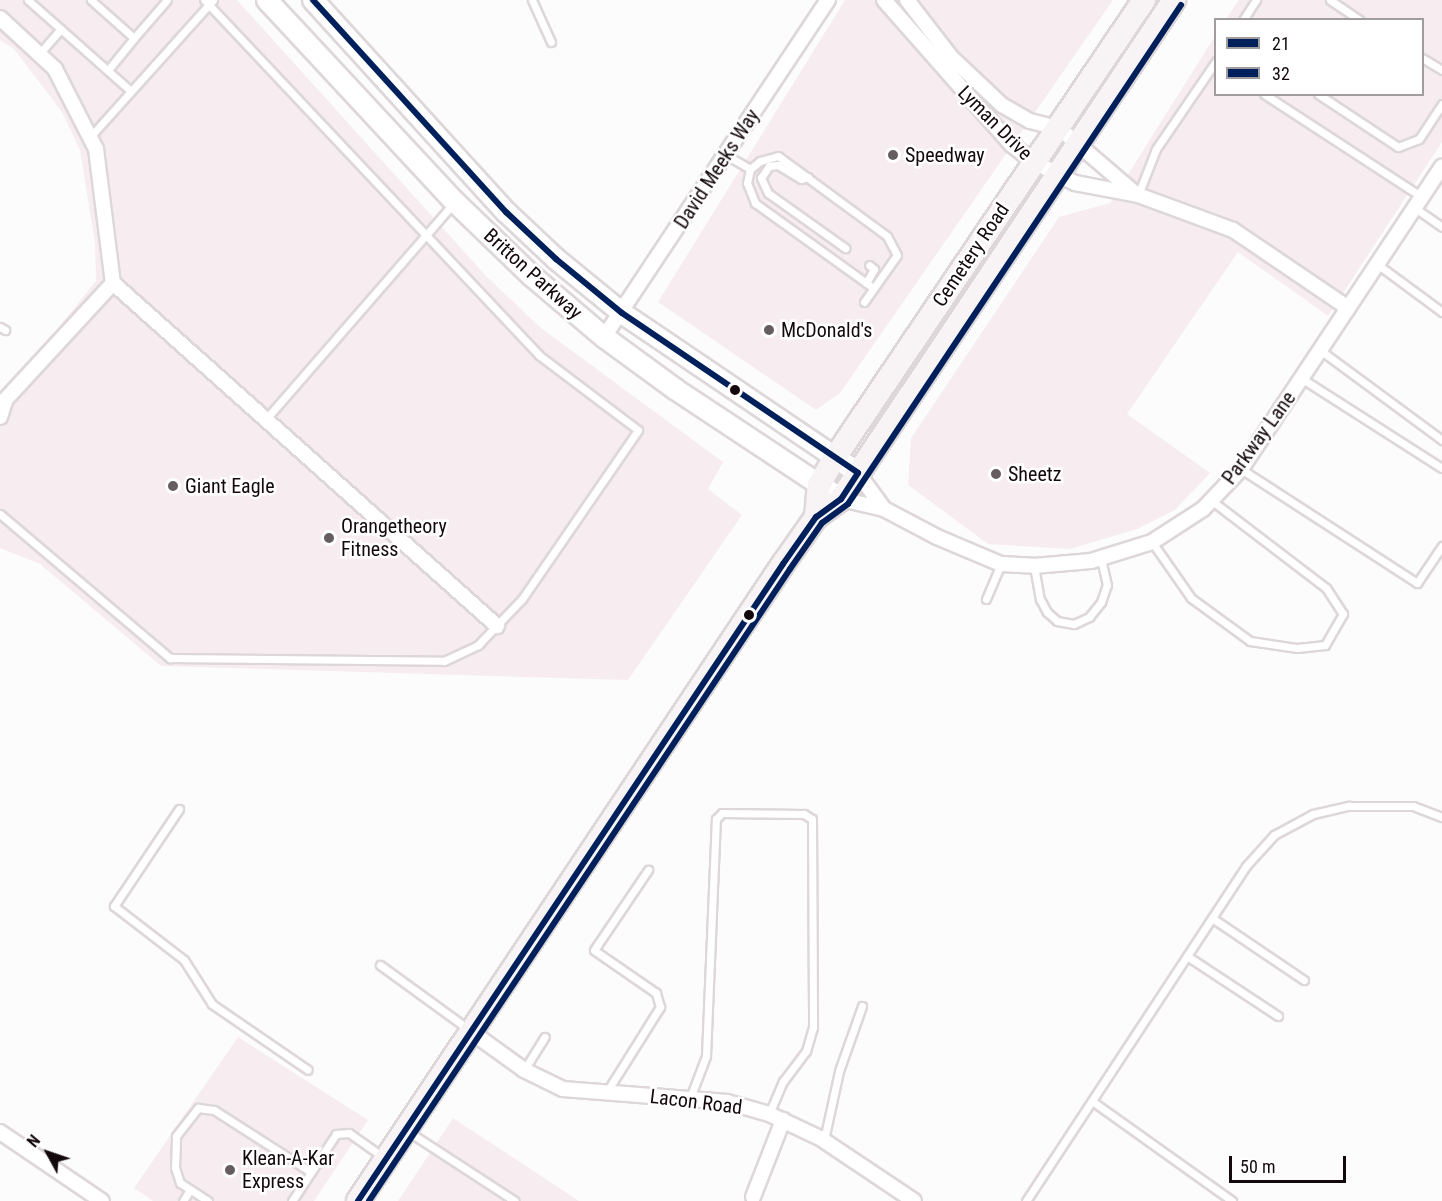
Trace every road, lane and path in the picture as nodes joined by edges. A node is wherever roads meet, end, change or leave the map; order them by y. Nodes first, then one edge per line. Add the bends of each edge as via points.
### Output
1 (28, 0) edge
2 (91, 0) edge
3 (167, 0) edge
4 (267, 0) edge
5 (313, 0) edge
6 (532, 0) edge
7 (828, 0) edge
8 (884, 0) edge
9 (907, 0) edge
10 (1144, 0) edge
11 (1174, 0) edge
12 (1256, 0) edge
13 (1330, 0) edge
14 (209, 2) edge
15 (0, 18) edge
16 (1244, 18) edge
17 (1357, 18) edge
18 (61, 29) junction
19 (134, 38) junction
20 (551, 42) dead end
21 (39, 54) junction
22 (1424, 59) edge
23 (1214, 63) edge
24 (1442, 69) edge
25 (108, 70) junction
26 (131, 91) junction
27 (1267, 96) edge
28 (1321, 96) edge
29 (1442, 104) edge
30 (1059, 128) junction
31 (90, 137) junction
32 (1080, 143) junction
33 (726, 154) junction
34 (1034, 162) junction
35 (1442, 168) edge
36 (750, 169) junction
37 (1056, 176) junction
38 (808, 177) junction
39 (1138, 195) junction
40 (455, 202) junction
41 (1418, 203) junction
42 (1442, 227) edge
43 (424, 236) junction
44 (845, 248) dead end
45 (1377, 264) junction
46 (869, 265) dead end
47 (113, 283) junction
48 (869, 285) junction
49 (864, 302) dead end
50 (1348, 308) junction
51 (1442, 312) edge
52 (622, 313) junction
53 (604, 337) junction
54 (1320, 350) junction
55 (1301, 378) junction
56 (0, 417) edge
57 (266, 419) junction
58 (1442, 440) edge
59 (836, 456) junction
60 (1442, 468) edge
61 (1241, 469) junction
62 (858, 473) junction
63 (819, 485) junction
64 (841, 499) junction
65 (1211, 501) junction
66 (884, 509) junction
67 (0, 514) edge
68 (816, 517) junction
69 (1152, 542) junction
70 (1442, 546) edge
71 (1101, 559) junction
72 (1000, 564) junction
73 (1034, 566) junction
74 (986, 599) dead end
75 (497, 626) junction
76 (179, 809) dead end
77 (1442, 817) edge
78 (648, 870) dead end
79 (1212, 918) junction
80 (1187, 956) junction
81 (380, 965) dead end
82 (1304, 980) dead end
83 (862, 1006) dead end
84 (1278, 1016) dead end
85 (470, 1031) junction
86 (545, 1037) dead end
87 (308, 1070) dead end
88 (524, 1070) junction
89 (606, 1093) junction
90 (690, 1098) junction
91 (1092, 1101) junction
92 (769, 1114) junction
93 (783, 1120) junction
94 (404, 1129) junction
95 (0, 1132) edge
96 (824, 1140) junction
97 (386, 1159) junction
98 (311, 1172) junction
99 (190, 1190) junction
100 (753, 1197) dead end
101 (100, 1200) edge
102 (183, 1201) edge
103 (208, 1201) edge
104 (292, 1201) edge
105 (358, 1201) edge
106 (515, 1201) edge
107 (914, 1201) edge
108 (1026, 1201) edge
109 (1232, 1201) edge

1 - 18 lane
2 - 19 lane
3 - 19 lane
4 - 40 main road, Britton Parkway
5 - 52 main road, Britton Parkway via 506,212
6 - 20 lane
7 - 33 street, David Meeks Way
8 - 34 street, Lyman Drive via 1012,145
9 - 30 street, Lyman Drive via 951,57 1002,105 1030,121
10 - 30 main road, Cemetery Road
11 - 32 main road, Cemetery Road
12 - 16 lane
13 - 17 lane
14 - 26 lane
14 - 43 lane
15 - 21 street
18 - 21 lane
18 - 25 lane
19 - 25 lane
21 - 31 street via 55,69
22 - 24 lane
23 - 39 lane via 1156,149
25 - 26 lane
26 - 31 lane
27 - 41 lane
28 - 29 lane via 1398,147 1419,139
30 - 32 street, Lyman Drive
30 - 34 main road, Cemetery Road
31 - 47 street via 96,149
32 - 37 main road, Cemetery Road
32 - 39 street, Lyman Drive via 1105,170
33 - 36 lane
33 - 52 street, David Meeks Way
34 - 37 street, Lyman Drive
34 - 59 main road, Cemetery Road
35 - 41 street, Parkway Lane
36 - 38 lane via 760,161 778,156
36 - 48 lane via 747,183 755,203
37 - 39 street, Lyman Drive
37 - 62 main road, Cemetery Road
38 - 44 lane via 801,179 778,165 769,166 761,177 768,193
38 - 48 lane via 874,225 895,246 897,255
39 - 50 street, Lyman Drive via 1233,230
40 - 43 lane
40 - 53 main road, Britton Parkway
41 - 42 lane
41 - 45 street, Parkway Lane
43 - 57 lane
43 - 75 lane via 539,355 638,430 522,599
45 - 50 street, Parkway Lane
45 - 51 lane
46 - 48 lane via 874,269
47 - 56 street via 6,399
47 - 57 street
48 - 49 lane
50 - 54 street, Parkway Lane
52 - 53 street, David Meeks Way
52 - 59 main road, Britton Parkway
53 - 63 main road, Britton Parkway
54 - 55 street, Parkway Lane
54 - 58 lane
55 - 60 lane
55 - 61 street, Parkway Lane
57 - 75 street
59 - 62 main road, Britton Parkway
59 - 63 main road, Cemetery Road
61 - 65 street, Parkway Lane
61 - 70 lane via 1417,584
62 - 64 main road, Cemetery Road
62 - 66 street, Parkway Lane
63 - 64 main road, Britton Parkway
63 - 68 main road, Cemetery Road
64 - 66 street, Parkway Lane
64 - 68 main road, Cemetery Road
65 - 69 street, Parkway Lane via 1187,523
65 - 69 lane via 1326,588 1342,614 1324,645 1297,648 1250,641 1191,598
66 - 72 street, Parkway Lane
67 - 75 lane via 170,657 444,662 478,645
68 - 85 main road, Cemetery Road
69 - 71 street, Parkway Lane
71 - 73 street, Parkway Lane
71 - 73 lane via 1107,585 1101,602 1089,618 1074,624 1057,621 1047,612 1040,599
72 - 73 street, Parkway Lane
72 - 74 lane
76 - 87 lane via 114,906 184,960 212,1004
77 - 79 lane via 1413,806 1349,806 1313,814 1274,835 1246,866
78 - 89 lane via 594,950 656,993 660,1007
79 - 80 lane
79 - 82 lane
80 - 84 lane
80 - 91 lane
81 - 85 lane
83 - 96 lane via 839,1071
85 - 88 street, Lacon Road
85 - 94 main road, Cemetery Road
86 - 88 lane
88 - 89 street, Lacon Road via 563,1089
89 - 90 street, Lacon Road
90 - 92 street, Lacon Road via 727,1102
90 - 92 lane via 706,1056 716,819 722,813 804,813 812,819 813,1027 806,1051 783,1081
91 - 108 lane
91 - 109 lane
92 - 93 street, Lacon Road
93 - 96 street, Lacon Road
93 - 100 street
94 - 97 main road, Cemetery Road
94 - 106 lane
95 - 101 street
96 - 107 street, Lacon Road
97 - 98 lane via 349,1134 336,1134
97 - 105 main road, Cemetery Road
98 - 99 lane via 214,1110 198,1108 176,1136 175,1168 180,1183
98 - 104 lane
99 - 102 lane
99 - 103 lane

